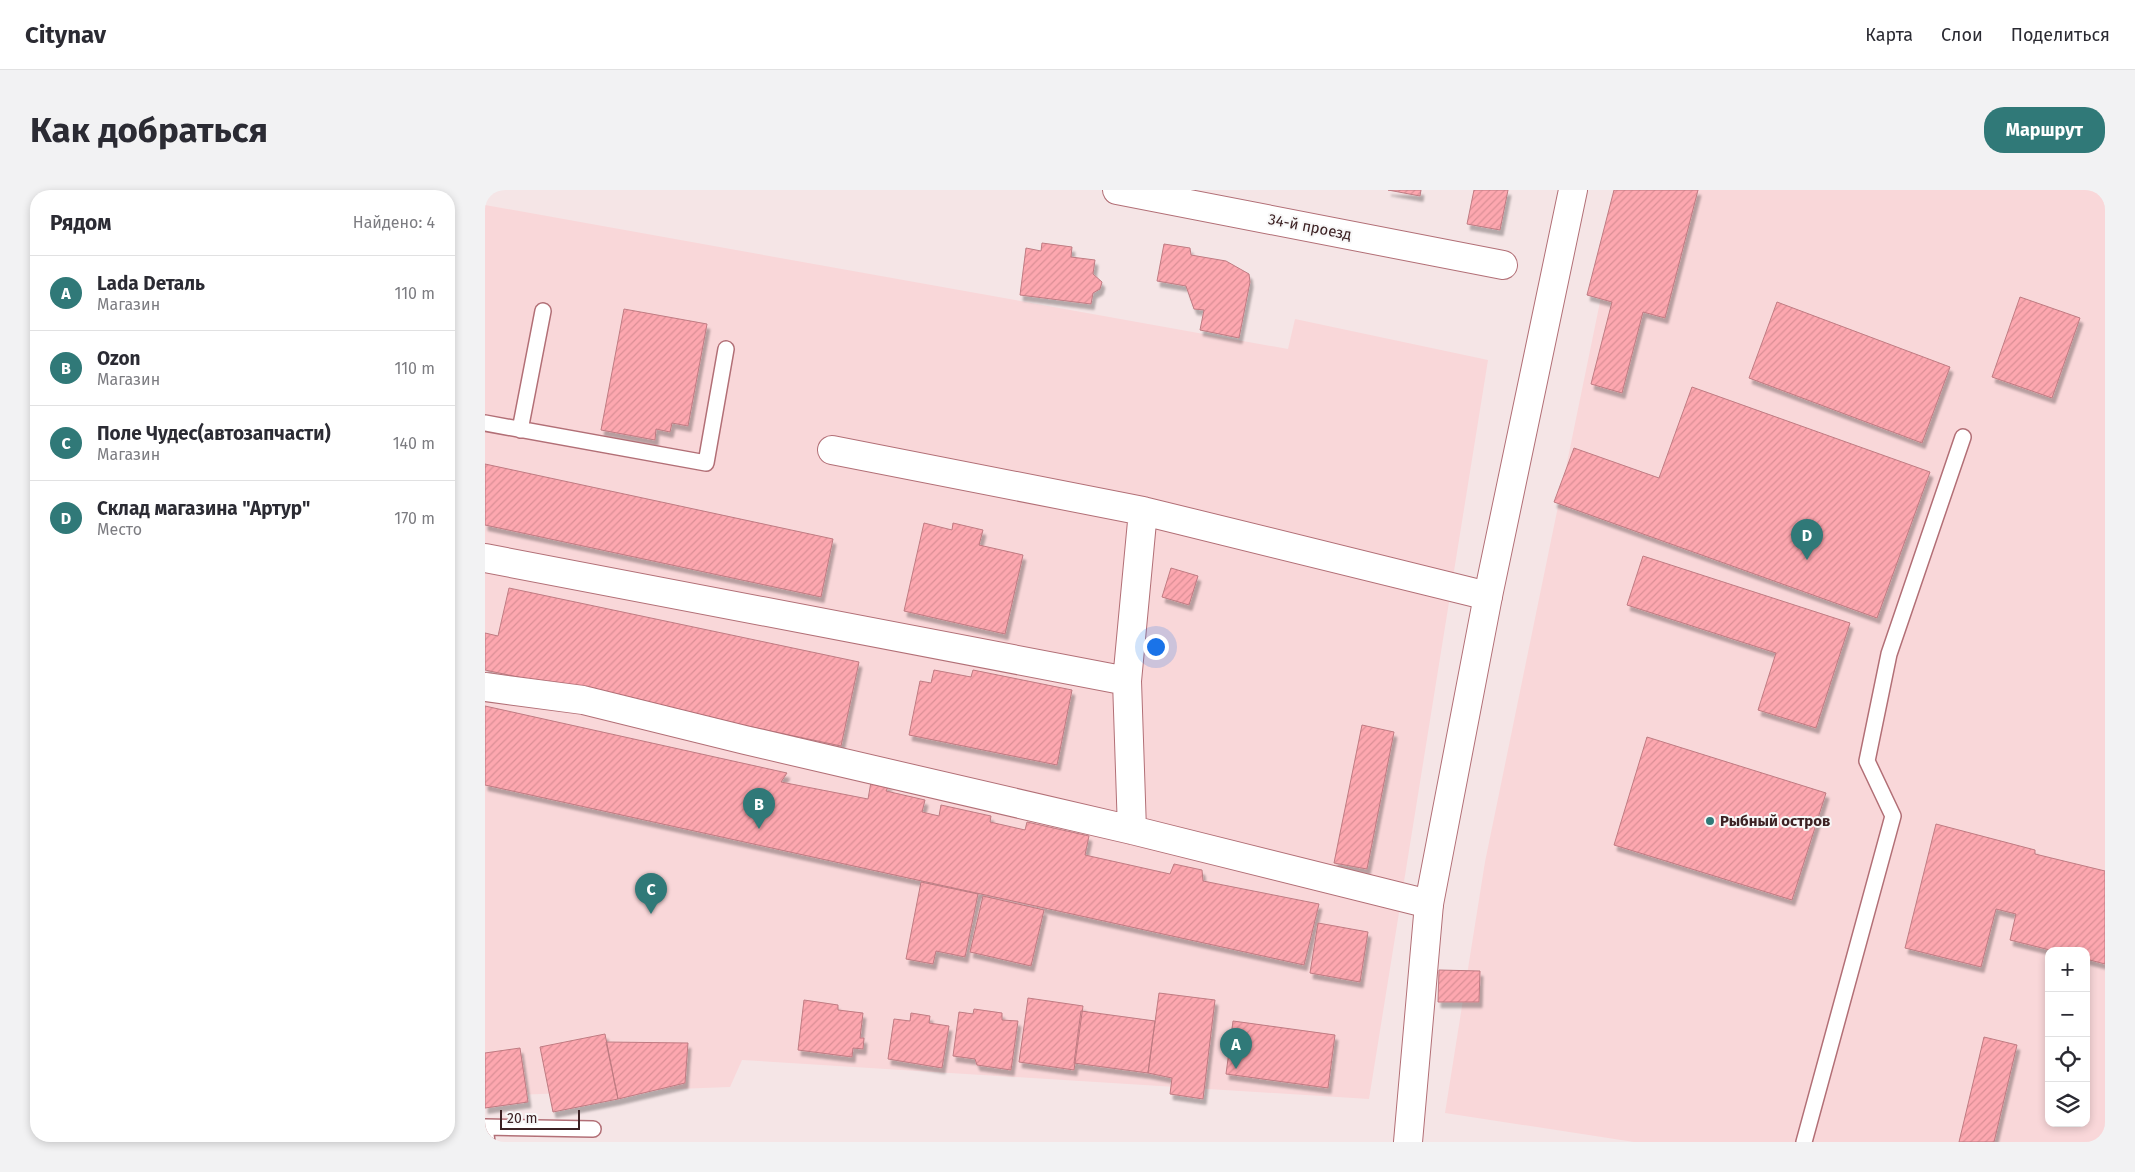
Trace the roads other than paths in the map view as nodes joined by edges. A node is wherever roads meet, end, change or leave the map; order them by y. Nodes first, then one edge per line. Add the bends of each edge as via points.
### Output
1 (1117, 190) edge
2 (1573, 190) edge
3 (1503, 265) dead end
4 (543, 311) dead end
5 (726, 349) dead end
6 (485, 424) edge
7 (521, 430) junction
8 (1963, 437) dead end
9 (832, 450) dead end
10 (1143, 511) junction
11 (485, 558) edge
12 (1488, 596) junction
13 (1127, 681) junction
14 (485, 687) edge
15 (1132, 830) junction
16 (1429, 904) junction
17 (485, 1127) edge
18 (593, 1129) dead end
19 (487, 1142) edge
20 (1408, 1142) edge
21 (1804, 1142) edge

1 - 3 street, 34-й проезд
2 - 12 street
4 - 7 lane
5 - 7 lane via 706,463
6 - 7 lane
8 - 21 lane via 1889,654 1867,761 1893,816
9 - 10 street
10 - 12 street
10 - 13 street
11 - 13 street
12 - 16 street
13 - 15 street
14 - 15 street via 583,700
15 - 16 street
16 - 20 street
17 - 18 lane
17 - 19 lane

